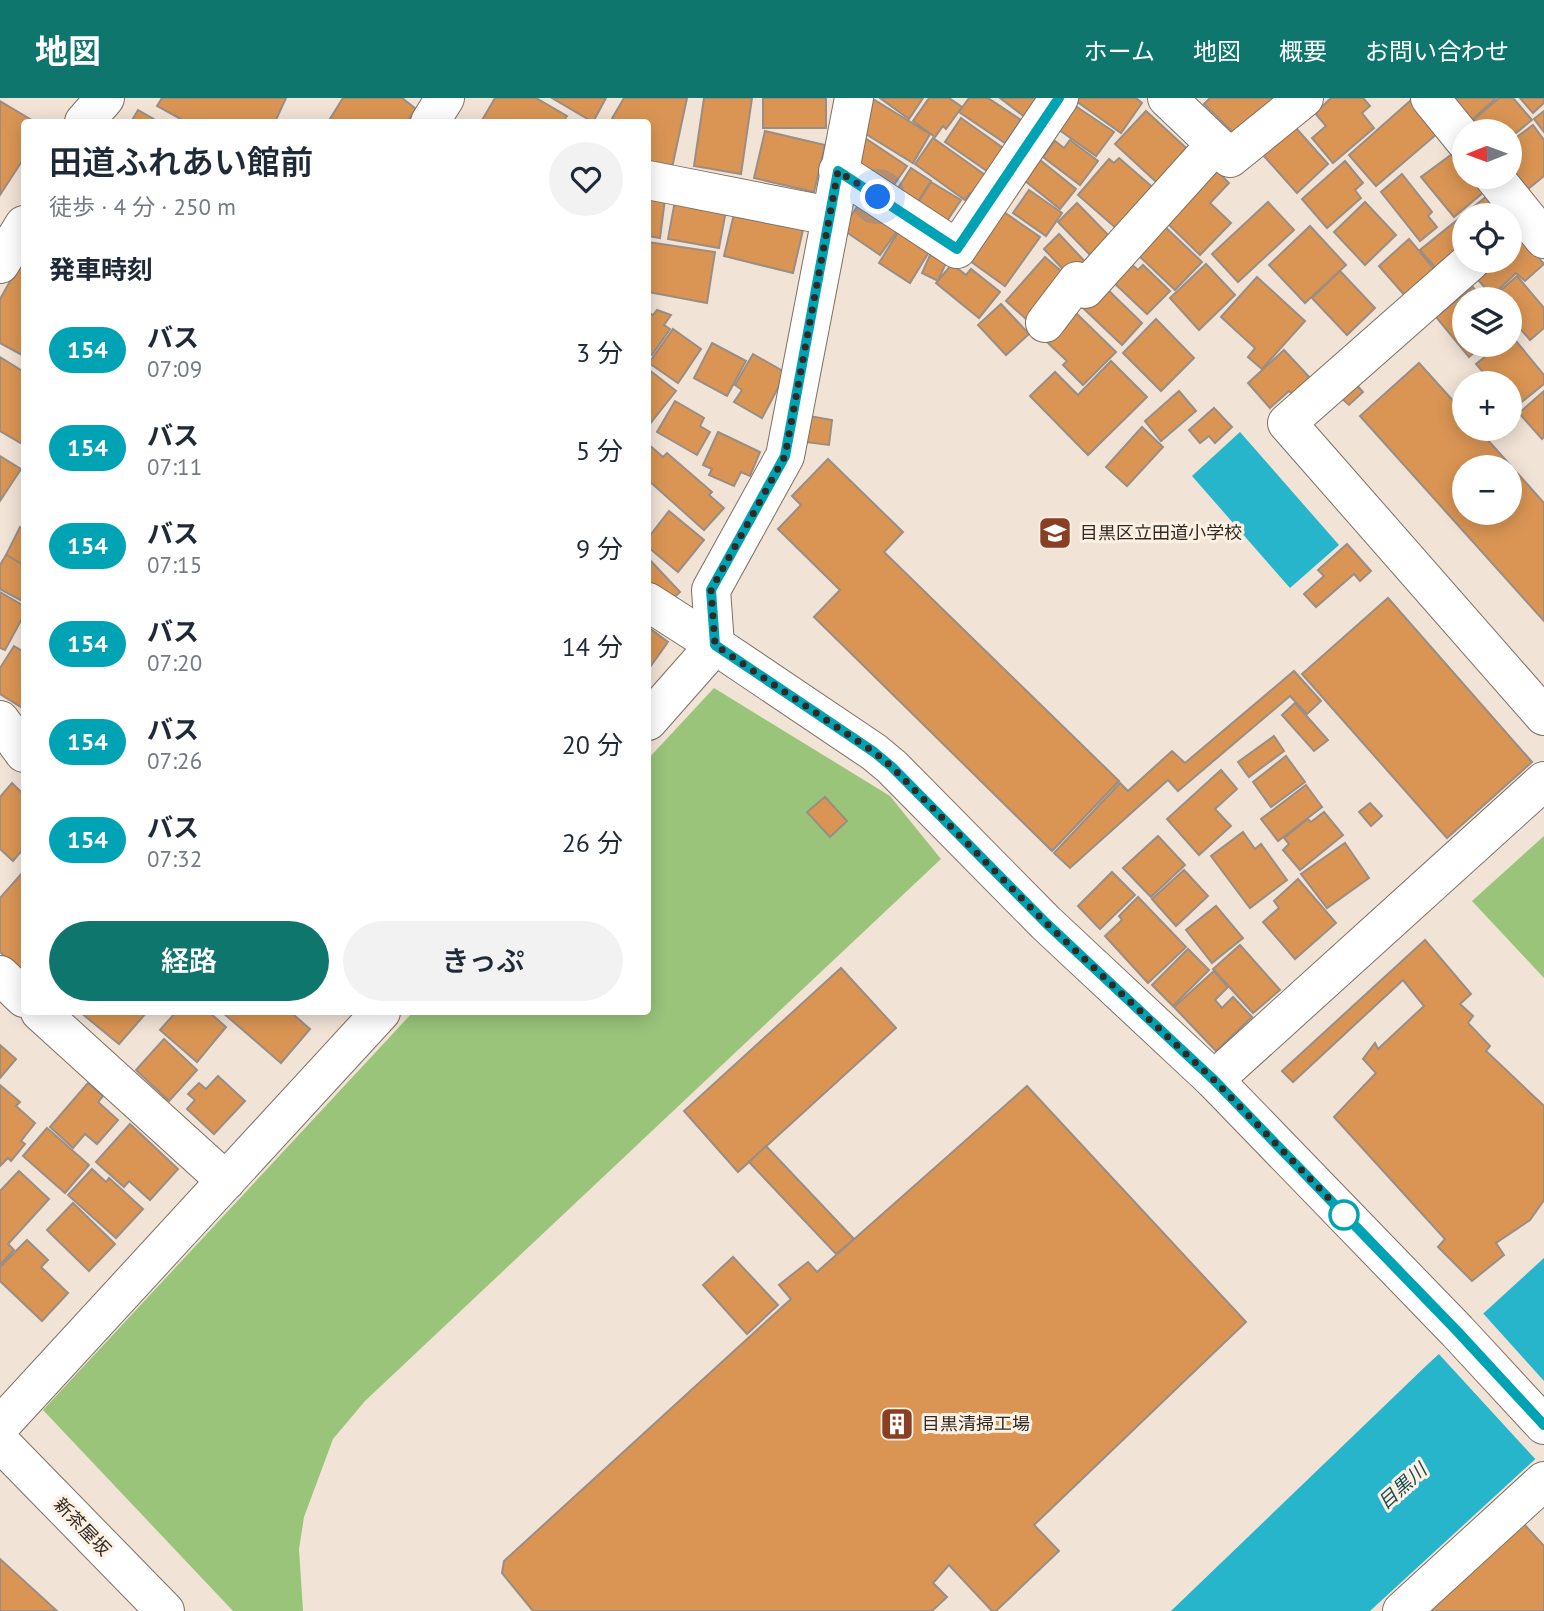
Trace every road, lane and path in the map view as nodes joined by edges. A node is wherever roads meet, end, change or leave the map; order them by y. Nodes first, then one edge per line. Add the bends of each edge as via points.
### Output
1 (105, 98) edge
2 (444, 98) edge
3 (854, 98) edge
4 (1059, 98) edge
5 (1167, 98) edge
6 (1304, 98) edge
7 (1430, 98) edge
8 (87, 119) edge
9 (432, 119) edge
10 (1452, 125) edge
11 (1215, 145) junction
12 (838, 171) junction
13 (651, 181) edge
14 (1504, 189) edge
15 (830, 216) junction
16 (1531, 220) edge
17 (21, 230) edge
18 (0, 264) edge
19 (1457, 273) edge
20 (1045, 323) dead end
21 (651, 604) edge
22 (715, 645) junction
23 (1544, 716) edge
24 (651, 718) edge
25 (0, 720) edge
26 (21, 749) edge
27 (1544, 781) edge
28 (0, 975) edge
29 (21, 995) edge
30 (43, 1015) edge
31 (378, 1015) edge
32 (1214, 1080) junction
33 (226, 1181) junction
34 (1544, 1425) edge
35 (0, 1426) edge
36 (0, 1442) edge
37 (1544, 1480) edge
38 (165, 1611) edge
39 (1402, 1611) edge

1 - 8 street
2 - 9 street
3 - 12 street
4 - 12 street via 957,249
5 - 11 street
6 - 11 street via 1230,158
7 - 10 street
11 - 20 street via 1086,289 1077,281
12 - 15 street
13 - 15 street
14 - 16 street
15 - 22 street via 785,456 711,590
17 - 18 street
19 - 23 street via 1287,423
21 - 22 street
22 - 24 street
22 - 32 street via 892,767 1046,923
25 - 26 street
27 - 32 street
28 - 29 street
30 - 33 street
31 - 33 street
32 - 34 street
33 - 35 street
36 - 38 street, 新茶屋坂
37 - 39 street

